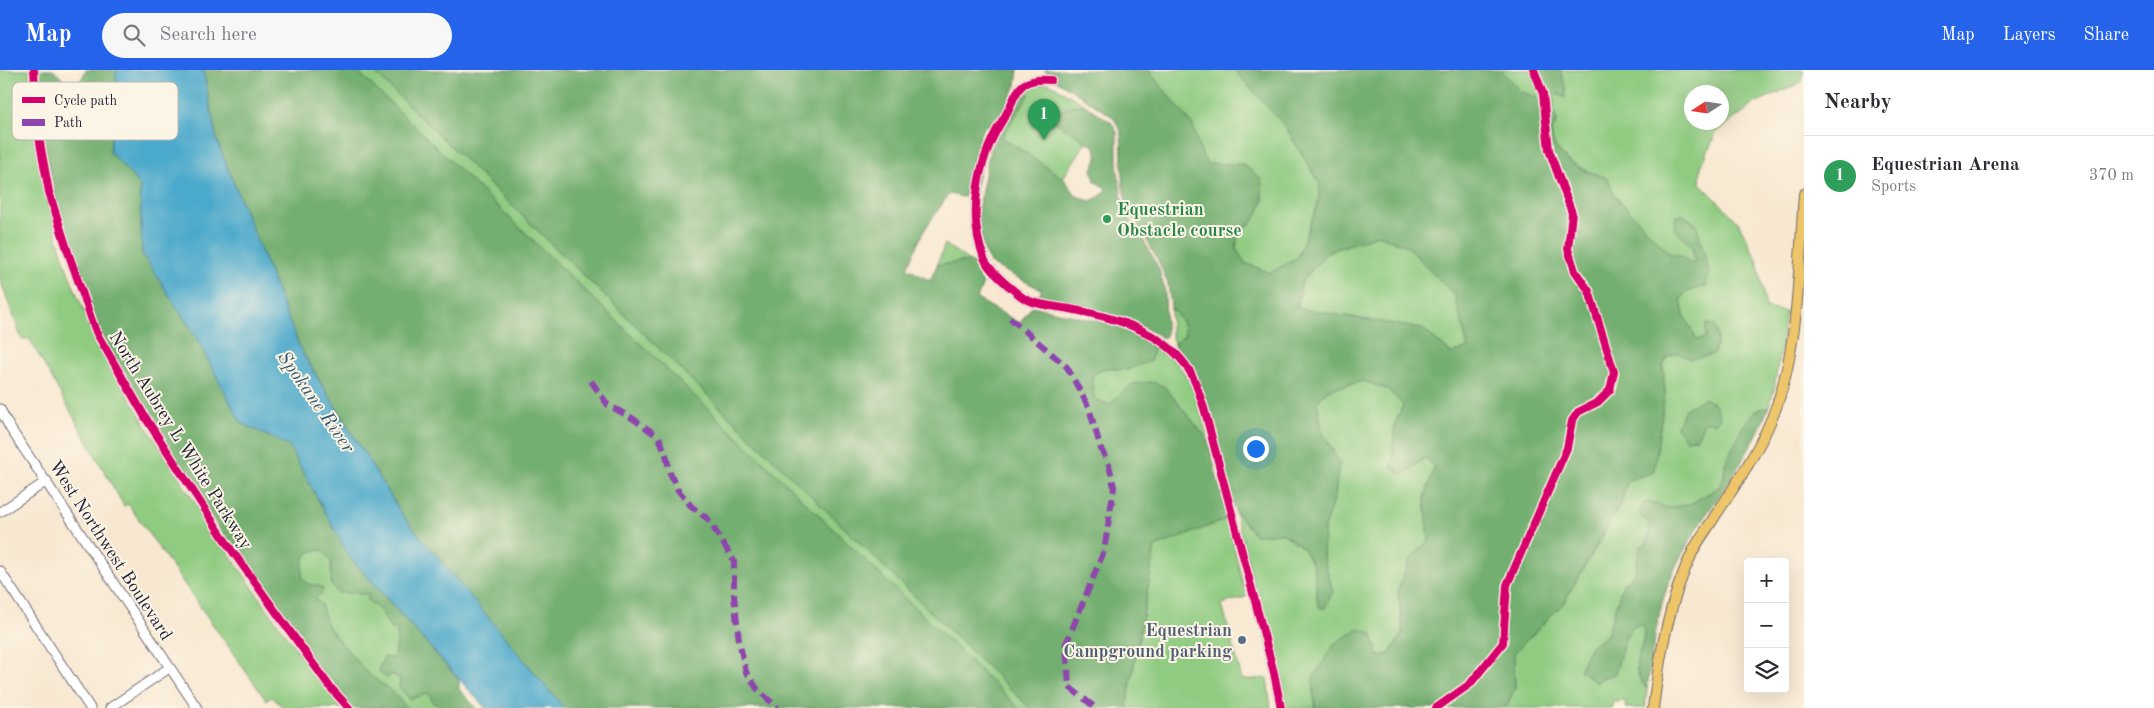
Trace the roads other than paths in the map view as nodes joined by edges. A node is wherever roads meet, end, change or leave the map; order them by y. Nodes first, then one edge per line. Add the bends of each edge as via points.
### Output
1 (1052, 80) dead end
2 (40, 140) edge
3 (1804, 194) edge
4 (0, 409) edge
5 (46, 481) junction
6 (0, 512) edge
7 (0, 571) edge
8 (169, 668) junction
9 (90, 708) edge
10 (110, 708) edge
11 (197, 708) edge
12 (349, 708) edge
13 (1281, 708) edge
14 (1652, 708) edge

1 - 13 street via 1036,79 1022,85 986,152 975,211 976,231 984,260 992,271 1028,300 1129,324 1168,347 1189,370 1204,408
2 - 12 street, North Aubrey L White Parkway via 50,192 96,332 145,417 228,545 330,687
3 - 14 main road via 1795,312 1786,374 1772,418 1745,470 1694,551 1674,599 1659,656
4 - 5 street, West Northwest Boulevard
5 - 6 street
5 - 8 street, West Northwest Boulevard
7 - 9 street
8 - 10 street
8 - 11 street, West Northwest Boulevard

